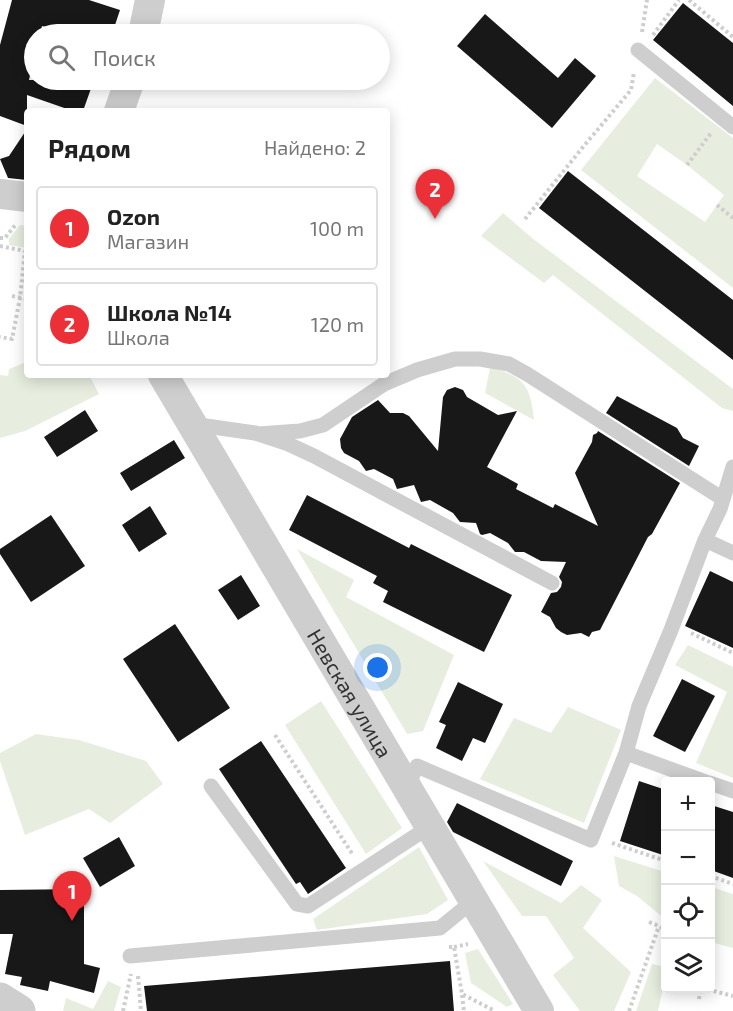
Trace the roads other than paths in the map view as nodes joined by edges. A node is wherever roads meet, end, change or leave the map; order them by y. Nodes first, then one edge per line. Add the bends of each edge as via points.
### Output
1 (150, 0) edge
2 (145, 24) edge
3 (638, 50) road end
4 (126, 90) edge
5 (119, 108) edge
6 (728, 123) edge
7 (0, 194) edge
8 (23, 209) edge
9 (165, 378) edge
10 (192, 424) junction
11 (258, 434) junction
12 (733, 467) edge
13 (723, 499) junction
14 (705, 540) junction
15 (733, 553) edge
16 (552, 583) dead end
17 (626, 753) junction
18 (692, 777) edge
19 (715, 784) edge
20 (211, 786) dead end
21 (406, 788) junction
22 (733, 791) edge
23 (429, 827) junction
24 (473, 901) junction
25 (130, 956) road end
26 (0, 999) edge
27 (19, 1011) edge
28 (539, 1011) edge

1 - 2 street
3 - 6 lane
4 - 5 street
7 - 8 street
9 - 10 street, Невская улица
10 - 11 lane
10 - 21 street, Невская улица
11 - 13 lane via 323,425 384,384 417,369 455,359 480,359 509,364 527,374
11 - 16 lane via 314,456
12 - 13 lane
13 - 14 lane
14 - 15 lane
14 - 17 lane via 639,705
17 - 18 lane
17 - 21 lane via 591,840 417,766
19 - 22 lane
20 - 23 lane via 297,904 308,906
21 - 23 street, Невская улица
23 - 24 street, Невская улица
24 - 25 lane via 440,928
24 - 28 street, Невская улица
26 - 27 street

